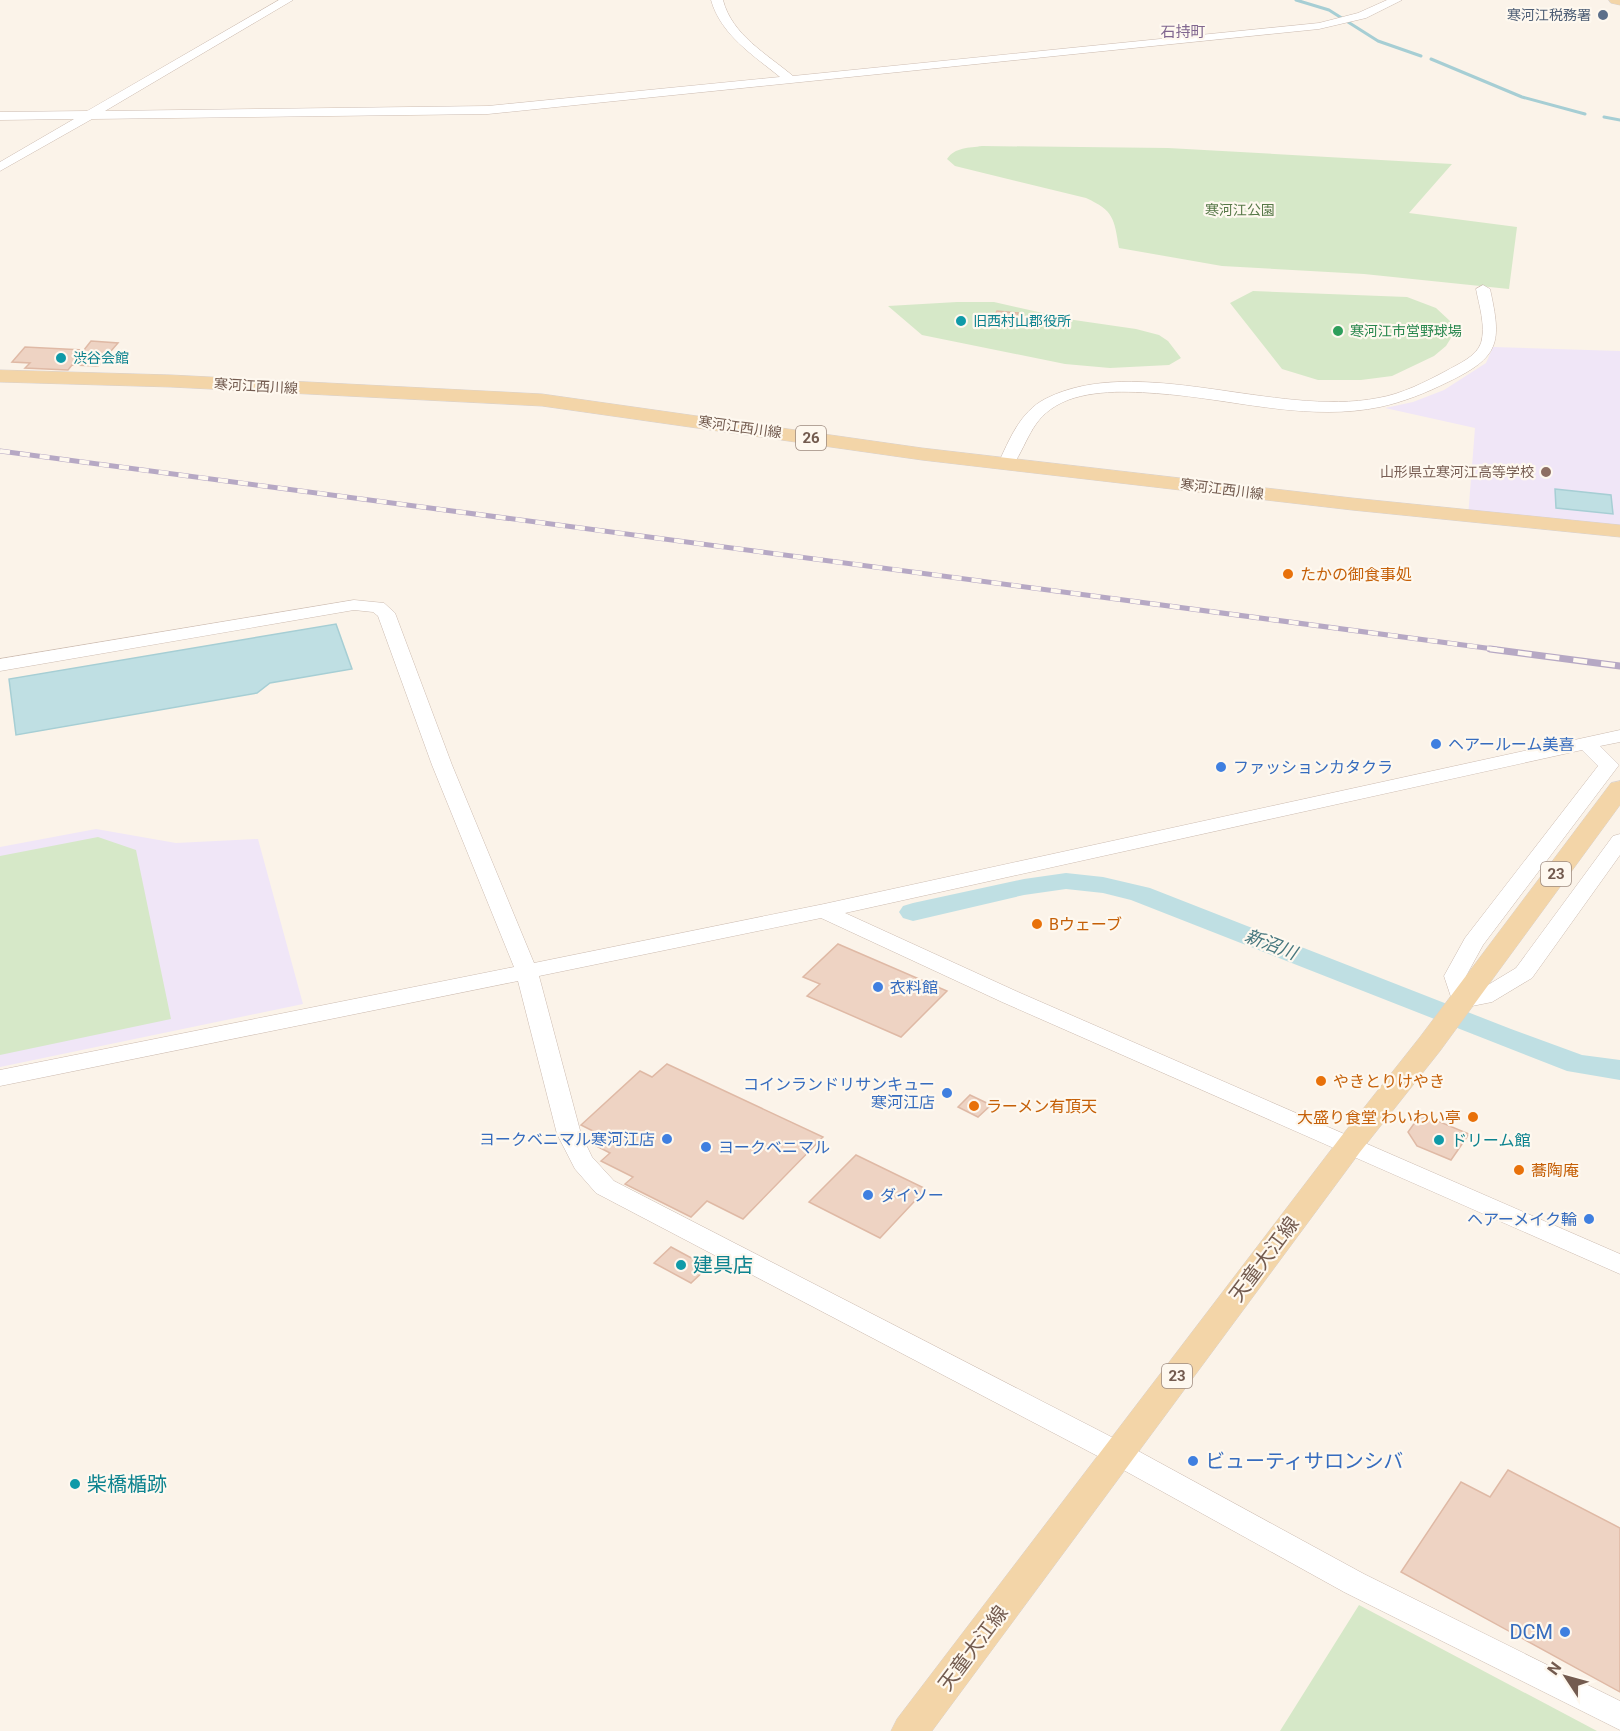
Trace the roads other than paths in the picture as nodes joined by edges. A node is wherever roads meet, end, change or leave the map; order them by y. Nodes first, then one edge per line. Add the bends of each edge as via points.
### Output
1 (286, 0) edge
2 (717, 0) edge
3 (1396, 0) edge
4 (1616, 0) edge
5 (1620, 1) edge
6 (789, 78) junction
7 (90, 114) junction
8 (0, 116) edge
9 (0, 167) edge
10 (1483, 289) dead end
11 (0, 376) edge
12 (1006, 464) junction
13 (1620, 531) edge
14 (0, 665) edge
15 (1620, 736) edge
16 (1586, 743) junction
17 (1620, 788) edge
18 (1620, 840) edge
19 (823, 911) junction
20 (527, 972) junction
21 (1454, 1011) junction
22 (0, 1078) edge
23 (1350, 1145) junction
24 (1620, 1265) edge
25 (1119, 1454) junction
26 (1620, 1716) edge
27 (910, 1731) edge

1 - 7 street
2 - 6 street via 729,26
3 - 6 street via 1346,21
4 - 5 main road
6 - 7 street via 488,110
7 - 8 street
7 - 9 street
10 - 12 street via 1488,343 1480,355 1465,367 1398,397 1378,403 1330,406 1146,388 1101,389 1039,409
11 - 12 main road, 寒河江西川線 / 26 via 542,400
12 - 13 main road, 寒河江西川線 / 26
14 - 20 street via 354,605 378,607 386,613 442,765
15 - 16 street
16 - 19 street
16 - 21 street via 1609,765 1473,943 1455,976
17 - 21 main road, 天童大江線 / 23
18 - 21 street via 1524,973
19 - 20 street
19 - 23 street
20 - 22 street
20 - 25 street via 569,1134 592,1177 692,1234
21 - 23 main road, 天童大江線 / 23
23 - 24 street
23 - 25 main road, 天童大江線 / 23
25 - 26 street via 1354,1583
25 - 27 main road, 天童大江線 / 23

